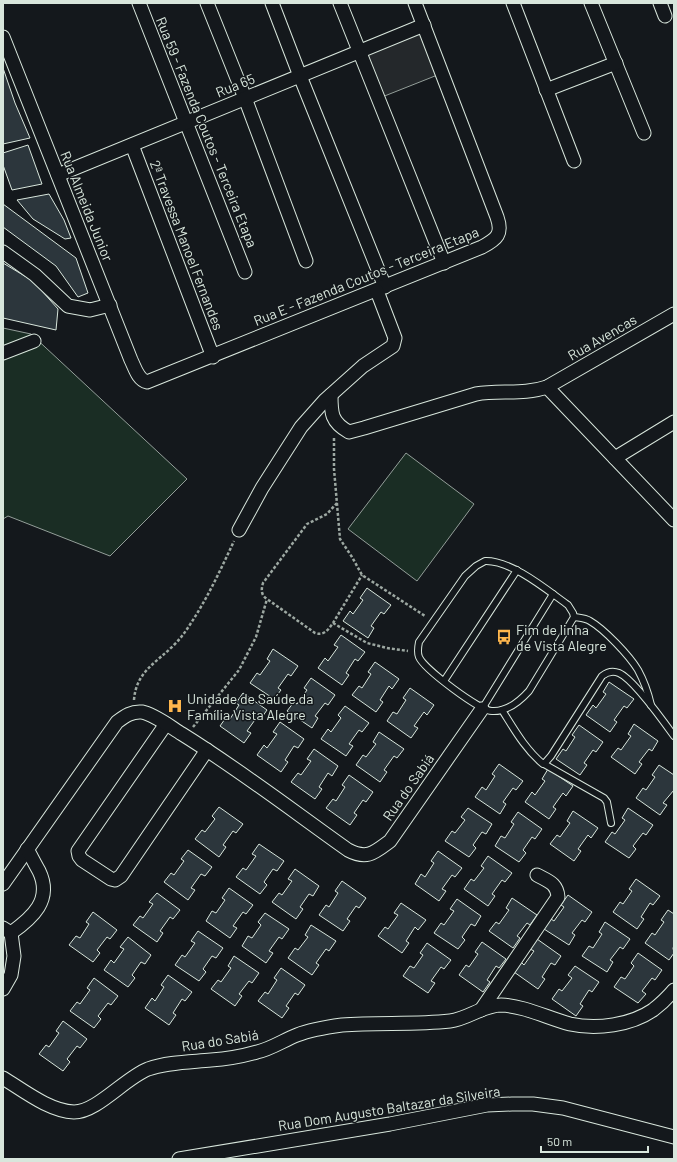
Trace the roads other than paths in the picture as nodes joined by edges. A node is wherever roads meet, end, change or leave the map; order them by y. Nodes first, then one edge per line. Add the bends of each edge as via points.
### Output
1 (139, 3) edge
2 (207, 3) edge
3 (272, 3) edge
4 (340, 3) edge
5 (415, 3) edge
6 (513, 3) edge
7 (591, 3) edge
8 (660, 3) edge
9 (665, 16) dead end
10 (424, 25) junction
11 (3, 37) edge
12 (360, 51) junction
13 (616, 63) junction
14 (300, 76) junction
15 (546, 90) junction
16 (245, 98) junction
17 (186, 122) junction
18 (644, 133) dead end
19 (132, 145) junction
20 (574, 161) dead end
21 (58, 175) junction
22 (3, 252) edge
23 (306, 261) dead end
24 (444, 263) junction
25 (245, 272) dead end
26 (381, 289) junction
27 (110, 305) junction
28 (674, 314) edge
29 (34, 341) dead end
30 (3, 354) edge
31 (213, 357) junction
32 (147, 382) joint
33 (547, 387) junction
34 (331, 395) junction
35 (674, 422) edge
36 (615, 458) junction
37 (674, 520) edge
38 (239, 530) road end
39 (517, 570) junction
40 (553, 594) junction
41 (574, 618) junction
42 (444, 681) junction
43 (652, 706) junction
44 (482, 708) junction
45 (502, 710) junction
46 (166, 724) junction
47 (674, 736) edge
48 (207, 750) junction
49 (544, 764) junction
50 (611, 823) dead end
51 (26, 849) junction
52 (537, 875) dead end
53 (3, 884) edge
54 (7, 931) edge
55 (3, 989) edge
56 (674, 990) edge
57 (481, 1010) junction
58 (3, 1078) edge
59 (674, 1137) edge
60 (179, 1159) edge

1 - 17 street, Rua 59 - Fazenda Coutos - Terceira Etapa
2 - 16 street
3 - 14 street
4 - 12 street
5 - 10 street, Rua E - Fazenda Coutos - Terceira Etapa
6 - 15 street
7 - 13 street
8 - 9 street
10 - 12 street, Rua 65
10 - 24 street, Rua E - Fazenda Coutos - Terceira Etapa via 500,227 499,234 490,243
11 - 21 street, Rua Almeida Junior
12 - 14 street, Rua 65
12 - 24 street
13 - 15 street
13 - 18 street
14 - 16 street, Rua 65
14 - 26 street
15 - 20 street
16 - 17 street, Rua 65
16 - 23 street
17 - 19 street, Rua 65
17 - 25 street, Rua 59 - Fazenda Coutos - Terceira Etapa
19 - 21 street, Rua 65
19 - 31 street, 2ª Travessa Manoel Fernandes
21 - 27 street, Rua Almeida Junior
22 - 27 street via 35,274 68,306 90,310
24 - 26 street, Rua E - Fazenda Coutos - Terceira Etapa
26 - 31 street, Rua E - Fazenda Coutos - Terceira Etapa
26 - 34 street via 395,343 389,350 363,366
27 - 32 street, Rua Almeida Junior via 134,367 142,380
28 - 33 street, Rua Avencas
29 - 30 street
31 - 32 street, Rua E - Fazenda Coutos - Terceira Etapa
33 - 34 street, Rua Avencas via 529,391 476,394 348,432 335,421
33 - 36 street
34 - 38 street via 301,427
35 - 36 street
36 - 37 street
39 - 40 lane
39 - 42 lane
39 - 42 lane via 494,561 485,561 476,566 465,576 419,642 420,658
40 - 41 lane via 568,605
40 - 44 lane
41 - 43 lane via 582,618 597,626 624,652 637,669
41 - 45 lane via 529,691 521,700
42 - 44 lane
43 - 47 lane
43 - 49 lane via 625,677 617,672 607,672 599,680
44 - 45 lane via 492,712
44 - 48 street, Rua do Sabiá via 390,841 367,856 348,850
45 - 49 lane via 529,750
46 - 48 street, Rua do Sabiá
46 - 48 street via 78,852 82,860 111,879 116,880 121,876
46 - 51 street, Rua do Sabiá via 142,712 124,716
49 - 50 lane via 604,798
51 - 53 street
51 - 54 street via 39,871 43,889 41,900 35,913 27,921
52 - 57 street via 555,885 558,897
54 - 55 street via 14,956 11,975
56 - 57 street, Rua do Sabiá via 646,1014 622,1023 606,1025 570,1024 539,1013 500,1005
57 - 58 street, Rua do Sabiá via 452,1021 320,1028 296,1035 259,1052 147,1069 101,1101 75,1112 53,1108
59 - 60 street, Rua Dom Augusto Baltazar da Silveira via 563,1108 533,1104 487,1105

